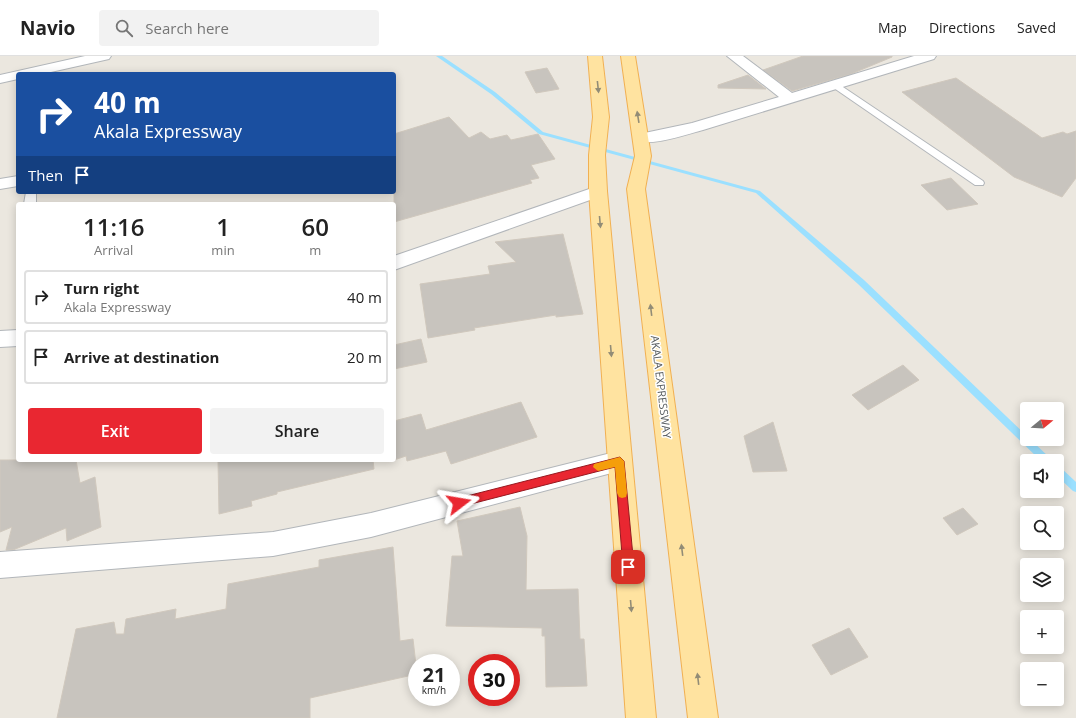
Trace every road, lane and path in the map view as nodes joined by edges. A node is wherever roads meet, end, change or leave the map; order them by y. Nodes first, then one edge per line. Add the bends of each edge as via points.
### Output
1 (104, 56) edge
2 (595, 56) edge
3 (628, 56) edge
4 (734, 56) edge
5 (929, 56) edge
6 (32, 72) edge
7 (16, 75) edge
8 (0, 79) edge
9 (834, 84) junction
10 (789, 98) junction
11 (641, 138) junction
12 (16, 181) edge
13 (979, 183) dead end
14 (0, 184) edge
15 (598, 191) junction
16 (396, 262) edge
17 (620, 461) junction
18 (0, 565) edge
19 (641, 718) edge
20 (703, 718) edge

1 - 6 street
2 -> 15 main road via 601,117 597,155
11 -> 3 main road, AKALA EXPRESSWAY
4 - 10 street
5 - 9 street
7 - 8 street
9 - 10 street
9 - 13 lane
10 - 11 street via 697,128
20 -> 11 main road, AKALA EXPRESSWAY via 636,189 643,156
12 - 14 street
15 - 16 street
15 -> 17 main road
17 - 18 street via 371,525 274,544
17 -> 19 main road

